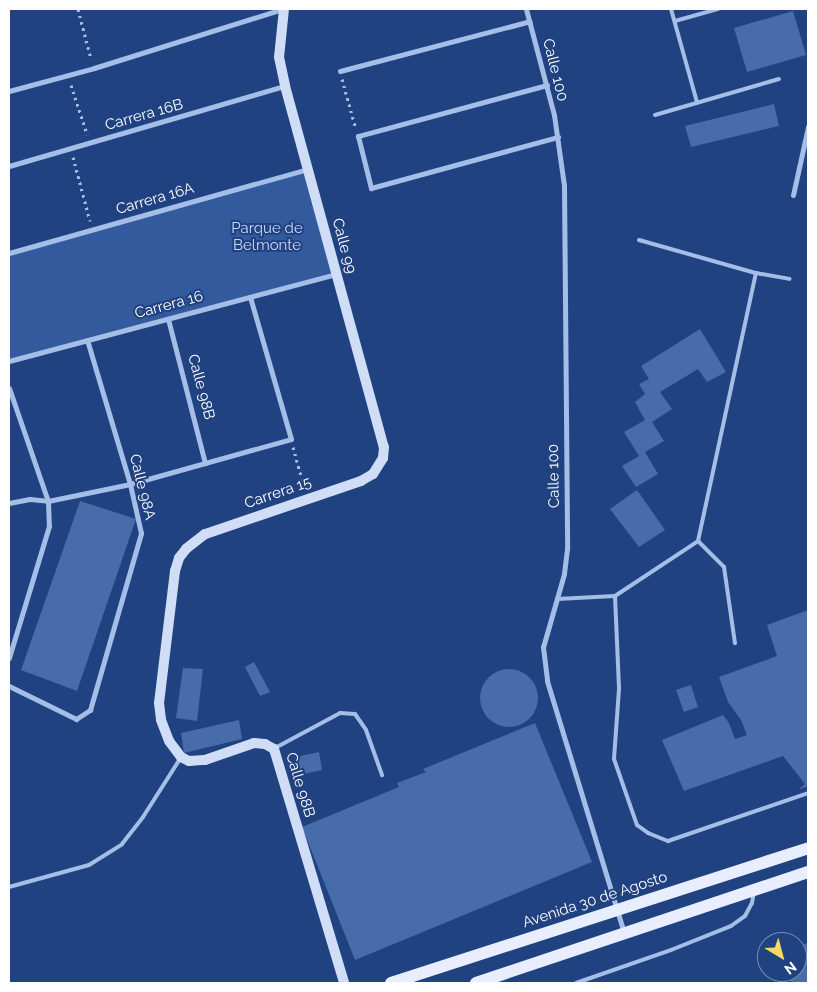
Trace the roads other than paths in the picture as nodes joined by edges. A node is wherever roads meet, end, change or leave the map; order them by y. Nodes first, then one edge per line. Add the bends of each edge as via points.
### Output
1 (283, 9) edge
2 (526, 9) edge
3 (671, 9) edge
4 (718, 9) edge
5 (530, 21) junction
6 (675, 21) junction
7 (340, 71) road end
8 (778, 78) dead end
9 (547, 85) junction
10 (285, 86) junction
11 (9, 91) edge
12 (697, 102) junction
13 (655, 115) dead end
14 (808, 127) edge
15 (558, 137) junction
16 (9, 166) edge
17 (308, 169) junction
18 (793, 195) dead end
19 (639, 240) dead end
20 (9, 253) edge
21 (756, 273) junction
22 (335, 274) junction
23 (789, 279) dead end
24 (250, 297) junction
25 (168, 319) junction
26 (87, 340) junction
27 (9, 361) edge
28 (9, 388) edge
29 (205, 463) junction
30 (362, 481) joint
31 (130, 484) junction
32 (48, 501) junction
33 (9, 503) edge
34 (698, 540) junction
35 (615, 596) junction
36 (557, 599) junction
37 (735, 643) dead end
38 (9, 658) edge
39 (9, 686) edge
40 (274, 750) junction
41 (181, 757) junction
42 (382, 776) dead end
43 (808, 793) edge
44 (808, 848) edge
45 (807, 875) edge
46 (9, 887) edge
47 (755, 890) junction
48 (616, 911) junction
49 (624, 933) junction
50 (344, 983) edge
51 (391, 983) edge
52 (476, 983) edge
53 (576, 983) edge

1 - 10 street, Calle 99 via 279,57
1 - 11 street
2 - 5 street, Calle 100
3 - 6 lane
4 - 6 lane
5 - 7 street
5 - 9 street, Calle 100
6 - 12 lane
8 - 12 lane
9 - 15 street, Calle 100
9 - 15 street via 358,136 371,188
10 - 16 street, Carrera 16B
10 - 17 street, Calle 99
12 - 13 lane
14 - 18 street
15 - 36 street, Calle 100 via 564,185 567,518 564,574
17 - 20 street, Carrera 16A
17 - 22 street, Calle 99
19 - 21 lane
21 - 23 lane
21 - 34 lane
22 - 24 street, Carrera 16
22 - 30 street, Calle 99 via 384,447 381,463
24 - 25 street, Carrera 16
24 - 29 street via 291,439
25 - 26 street, Carrera 16
25 - 29 street, Calle 98B
26 - 27 street, Carrera 16
26 - 31 street, Calle 98A
28 - 32 street
29 - 31 street
30 - 41 street, Carrera 15 via 205,534 186,548 179,558 159,703 161,720 169,740
31 - 32 street
31 - 39 street, Calle 98A via 141,534 90,710 76,719
32 - 33 street via 30,499
32 - 38 street via 49,526
34 - 35 lane
34 - 37 lane via 724,567
35 - 36 lane
35 - 43 lane via 619,689 614,759 637,825 668,841
36 - 48 street, Calle 100 via 543,647 547,681
40 - 41 street, Calle 98B via 258,742 205,760 189,761
40 - 42 lane via 340,713 355,714 366,730
40 - 50 street, Calle 98B
41 - 46 lane via 122,844 89,865
44 - 48 main road, Avenida 30 de Agosto
45 - 47 main road
47 - 49 main road
47 - 53 lane via 745,916 731,926
48 - 49 street, Calle 100
48 - 51 main road, Avenida 30 de Agosto
49 - 52 main road

